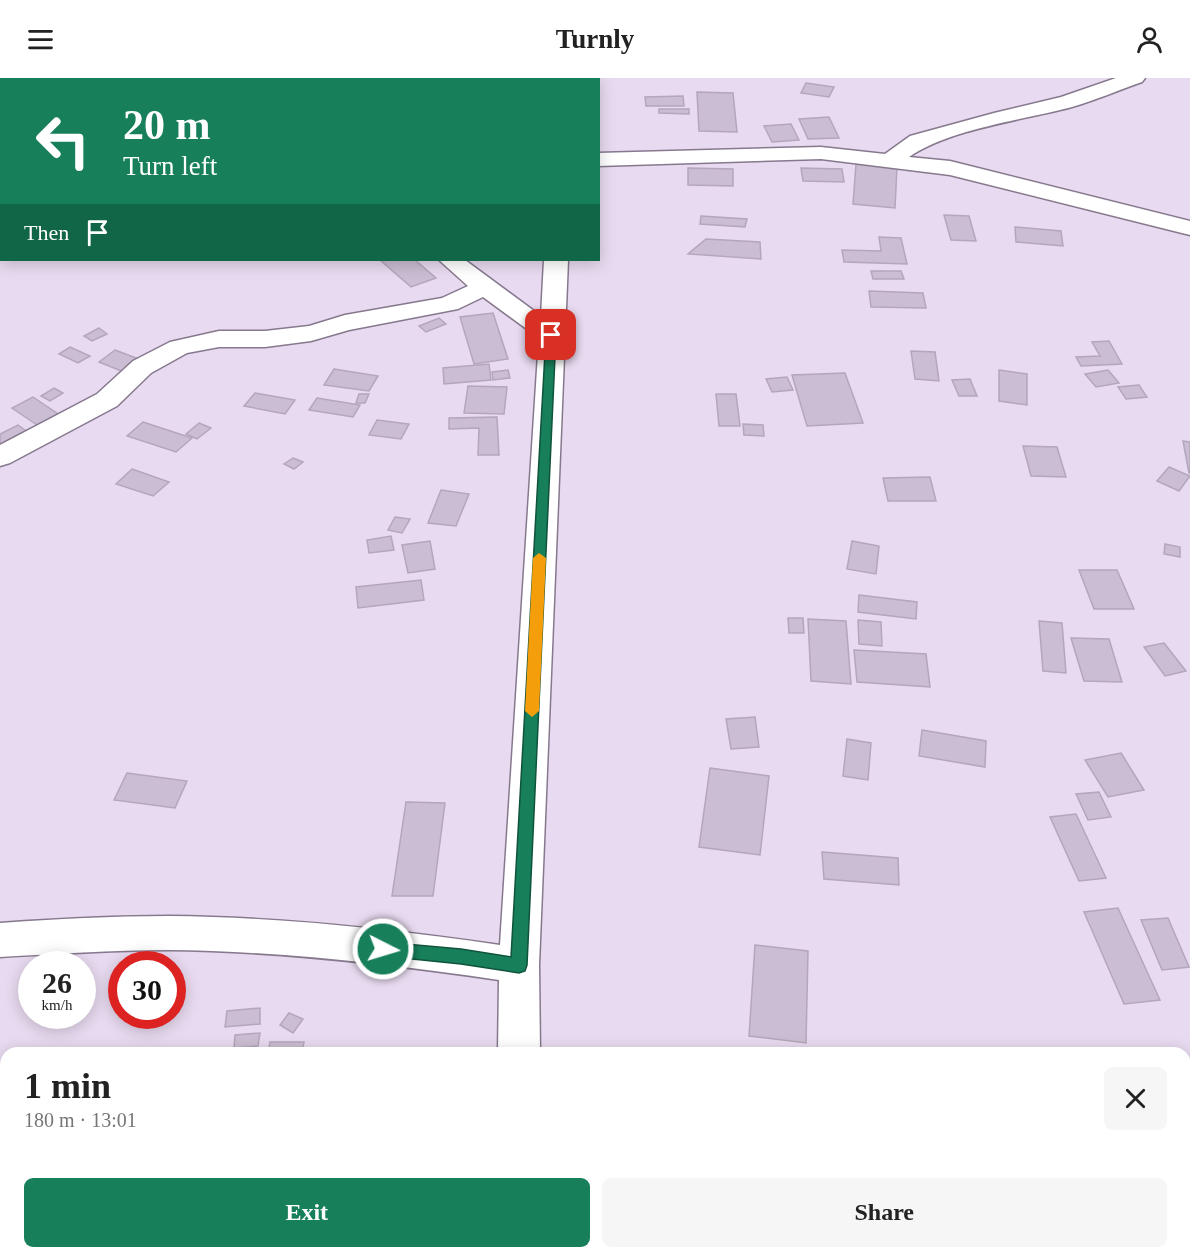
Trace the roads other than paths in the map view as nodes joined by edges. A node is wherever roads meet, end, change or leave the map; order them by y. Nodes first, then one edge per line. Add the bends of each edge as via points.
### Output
1 (1135, 78) edge
2 (600, 160) edge
3 (889, 161) junction
4 (1190, 228) edge
5 (452, 261) edge
6 (556, 261) edge
7 (484, 287) junction
8 (551, 335) junction
9 (0, 458) edge
10 (0, 940) edge
11 (519, 965) junction
12 (519, 1047) edge

1 - 3 street via 1067,102 918,141
2 - 3 street via 821,153
3 - 4 street via 950,168
5 - 7 street
6 - 8 street
7 - 8 street
7 - 9 street via 449,304 311,333 219,339 179,347 142,367 107,400
8 - 11 street
10 - 11 street via 194,934 461,956
11 - 12 street

